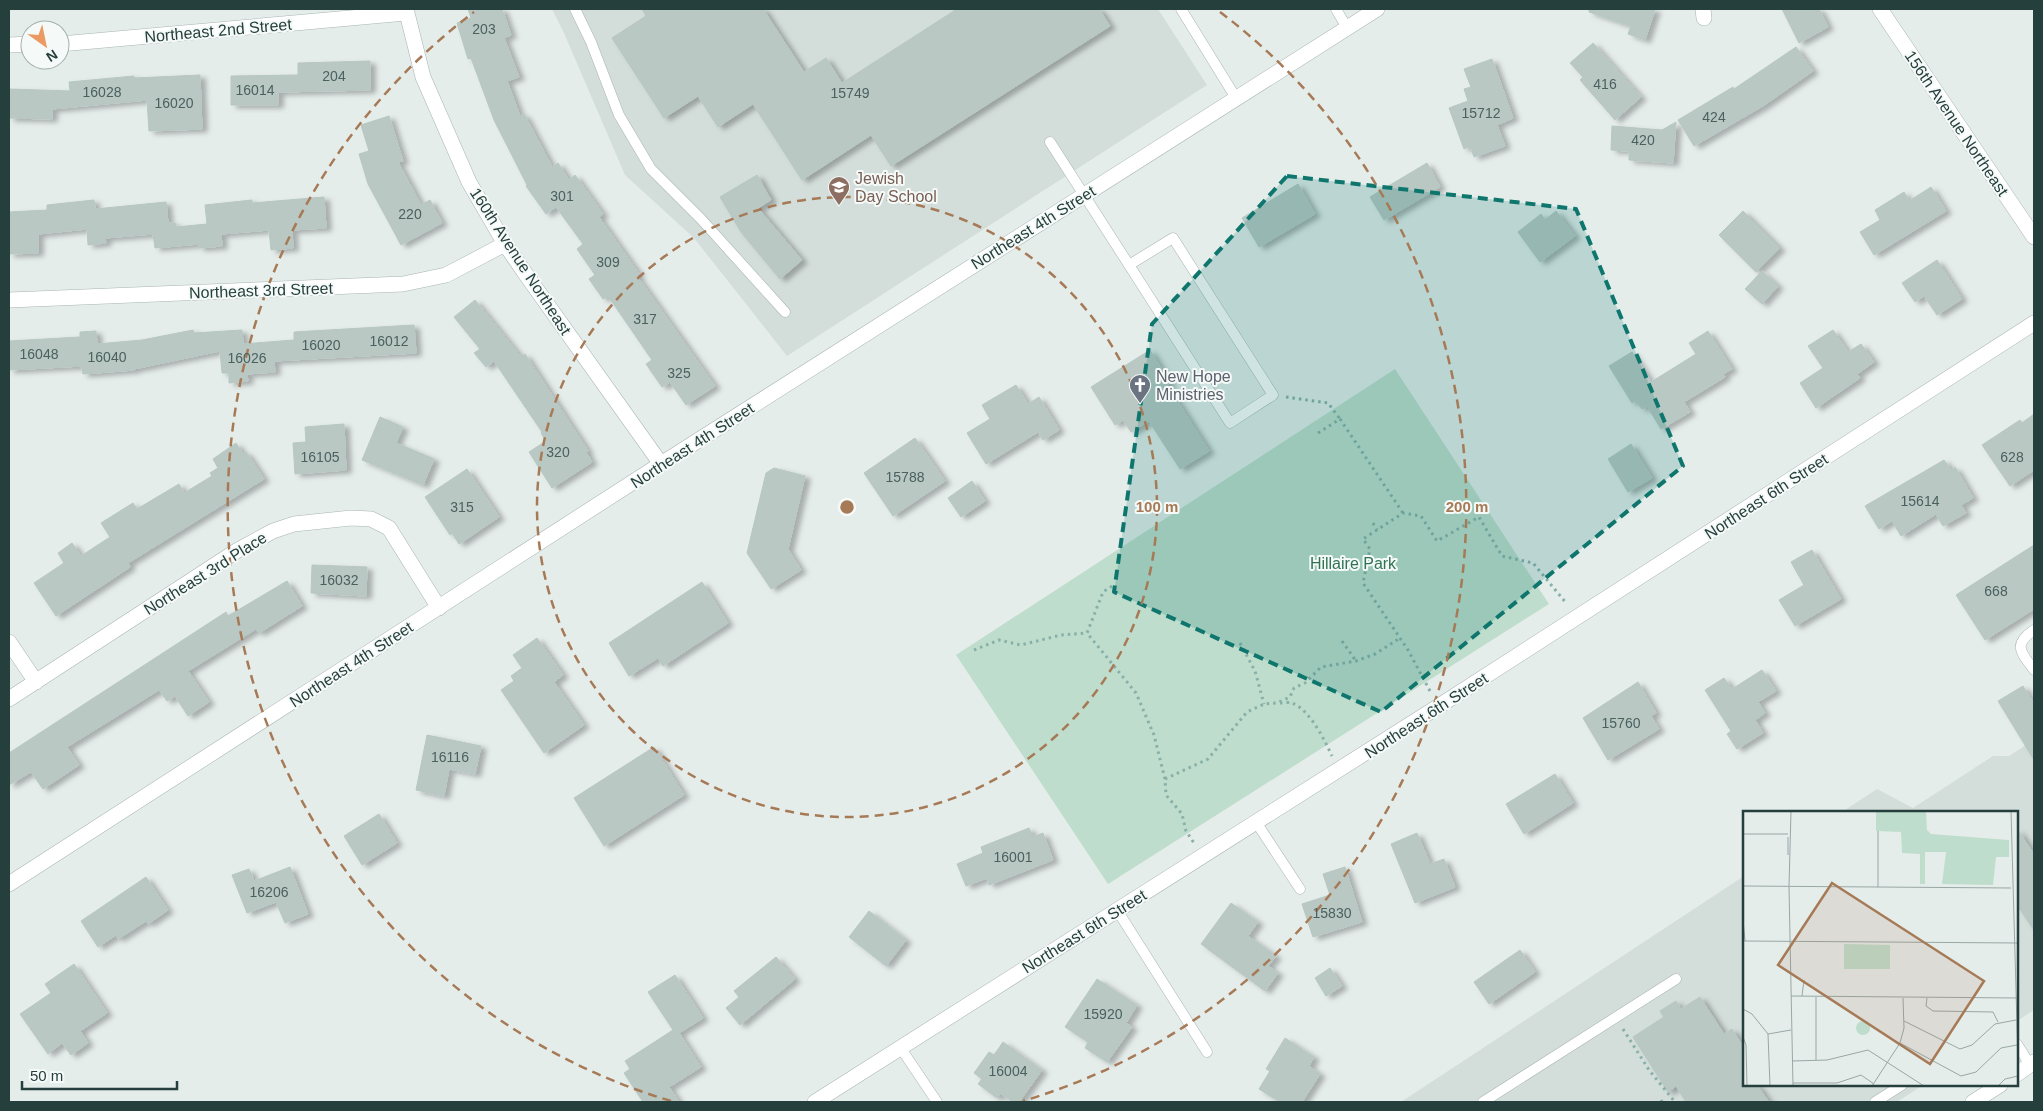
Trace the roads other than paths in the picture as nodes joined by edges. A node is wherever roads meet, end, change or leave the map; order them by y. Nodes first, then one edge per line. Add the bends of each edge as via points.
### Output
1 (575, 9) edge
2 (1181, 9) edge
3 (1336, 9) edge
4 (1377, 9) edge
5 (1880, 9) edge
6 (406, 11) edge
7 (1347, 28) junction
8 (70, 44) edge
9 (1236, 98) junction
10 (1050, 142) dead end
11 (1085, 195) junction
12 (2034, 237) edge
13 (505, 244) junction
14 (1129, 265) junction
15 (9, 300) edge
16 (784, 312) dead end
17 (2034, 322) edge
18 (661, 464) junction
19 (439, 608) junction
20 (2034, 630) edge
21 (9, 642) edge
22 (2034, 670) edge
23 (36, 682) junction
24 (9, 699) edge
25 (1256, 822) junction
26 (9, 884) edge
27 (1300, 889) dead end
28 (1117, 910) junction
29 (1676, 979) dead end
30 (2018, 1045) edge
31 (900, 1047) junction
32 (1207, 1052) dead end
33 (2032, 1064) edge
34 (2018, 1073) edge
35 (1900, 1086) edge
36 (1998, 1086) edge
37 (815, 1102) edge
38 (937, 1102) edge
39 (1483, 1102) edge
40 (1875, 1102) edge
41 (1974, 1102) edge

1 - 16 lane via 592,42 619,115 651,169 701,219
2 - 9 lane
3 - 7 lane
4 - 7 street, Northeast 4th Street
5 - 12 street, 156th Avenue Northeast
6 - 8 street, Northeast 2nd Street
6 - 13 street, 160th Avenue Northeast via 423,77 445,131 468,182
7 - 9 street, Northeast 4th Street
9 - 11 street, Northeast 4th Street
10 - 11 lane
11 - 14 lane
11 - 18 street, Northeast 4th Street
13 - 15 street, Northeast 3rd Street via 446,275 403,284
13 - 18 street, 160th Avenue Northeast
14 - 14 lane via 1173,238 1273,395 1230,423
17 - 25 street, Northeast 6th Street
18 - 19 street, Northeast 4th Street
19 - 23 street, Northeast 3rd Place via 390,528 372,519 351,518 294,524 273,530 238,550
19 - 26 street, Northeast 4th Street
20 - 22 lane via 2023,638 2020,645
21 - 23 street
23 - 24 street, Northeast 3rd Place
25 - 27 lane
25 - 28 street, Northeast 6th Street
28 - 31 street, Northeast 6th Street
28 - 32 lane
29 - 39 lane
30 - 33 lane
31 - 37 street, Northeast 6th Street
31 - 38 lane
33 - 34 street
35 - 40 lane
36 - 41 street

